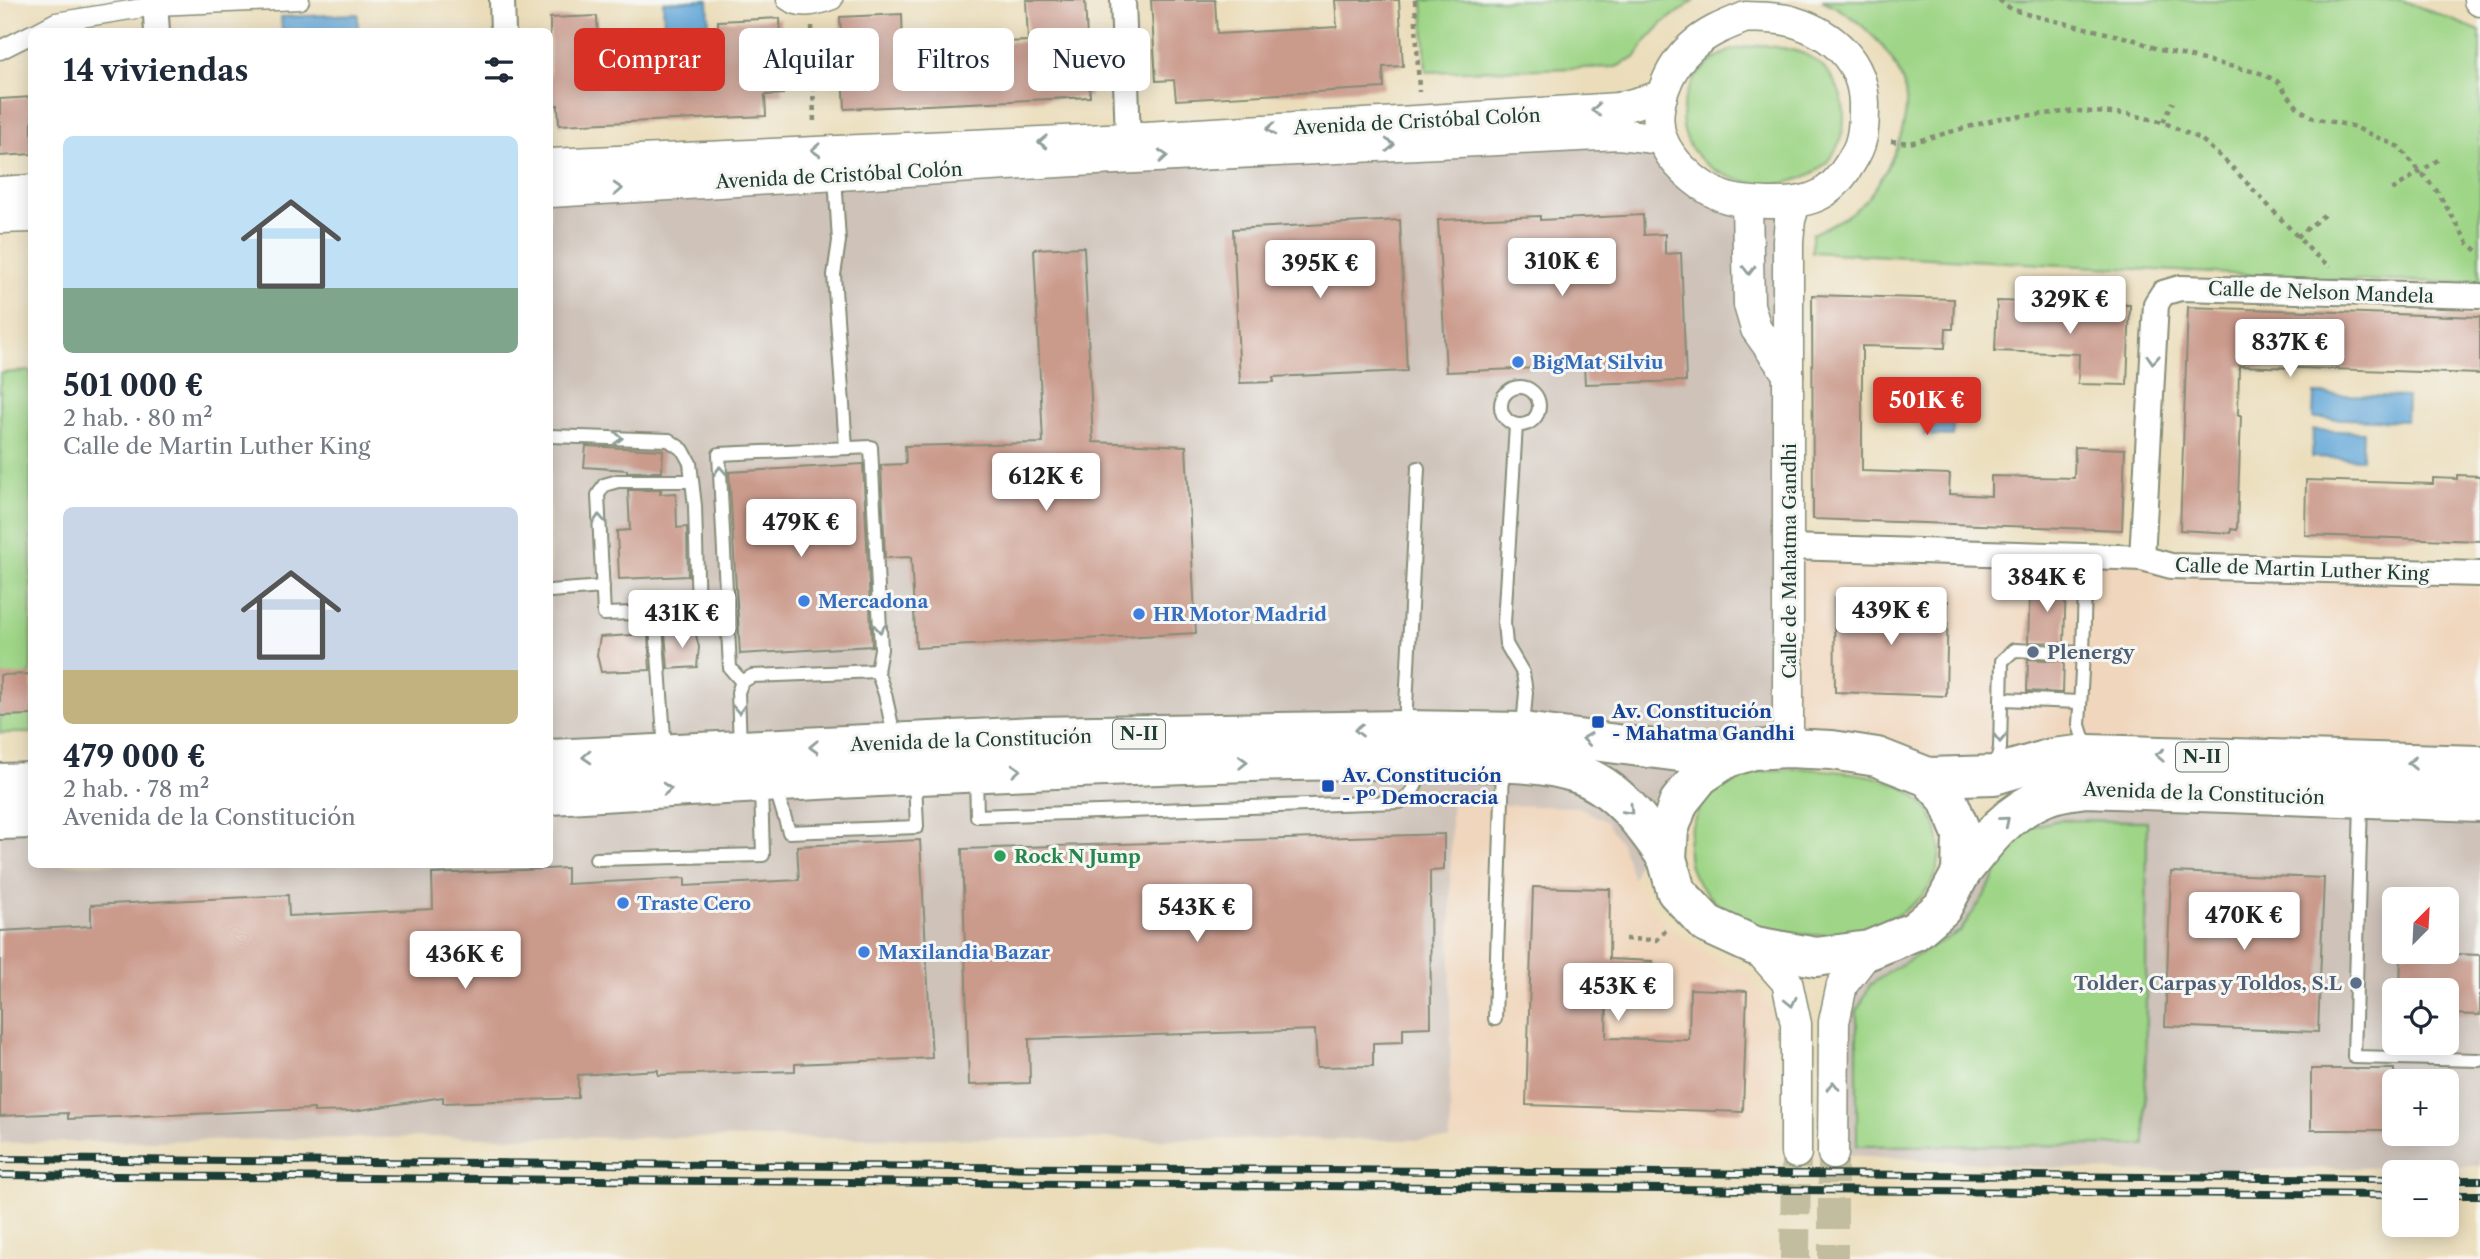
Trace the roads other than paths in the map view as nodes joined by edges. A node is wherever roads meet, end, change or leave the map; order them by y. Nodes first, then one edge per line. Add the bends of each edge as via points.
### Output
1 (300, 0) edge
2 (502, 0) edge
3 (786, 0) edge
4 (834, 0) edge
5 (1123, 0) edge
6 (155, 3) edge
7 (1746, 8) edge
8 (45, 28) edge
9 (157, 28) edge
10 (503, 28) edge
11 (28, 36) edge
12 (0, 50) edge
13 (1662, 96) junction
14 (1662, 139) junction
15 (1128, 148) junction
16 (553, 164) edge
17 (835, 176) junction
18 (28, 190) edge
19 (0, 192) edge
20 (553, 192) edge
21 (1747, 202) junction
22 (1795, 204) junction
23 (28, 217) edge
24 (0, 218) edge
25 (2480, 296) edge
26 (1788, 374) junction
27 (1516, 425) dead end
28 (553, 436) edge
29 (846, 448) junction
30 (1418, 468) dead end
31 (692, 481) junction
32 (1789, 547) junction
33 (2086, 556) junction
34 (2142, 558) junction
35 (2480, 574) edge
36 (603, 587) junction
37 (553, 591) edge
38 (655, 612) junction
39 (2083, 653) junction
40 (877, 671) junction
41 (742, 682) junction
42 (2001, 699) junction
43 (2080, 702) junction
44 (1413, 745) junction
45 (1513, 747) junction
46 (1788, 748) junction
47 (740, 750) junction
48 (666, 754) junction
49 (2088, 754) junction
50 (1727, 758) junction
51 (553, 759) edge
52 (905, 759) junction
53 (2480, 765) edge
54 (1994, 775) junction
55 (1928, 777) junction
56 (28, 782) edge
57 (0, 783) edge
58 (767, 783) junction
59 (553, 796) edge
60 (2361, 798) junction
61 (2480, 802) edge
62 (28, 819) edge
63 (0, 820) edge
64 (596, 859) dead end
65 (1667, 859) junction
66 (1961, 873) junction
67 (1755, 946) junction
68 (1868, 950) junction
69 (1495, 1019) dead end
70 (2480, 1060) edge
71 (1796, 1153) tunnel mouth
72 (1833, 1154) tunnel mouth

1 - 6 street
2 - 10 street
3 - 4 street via 812,8
5 - 15 street
6 - 8 street
6 - 9 street
7 - 13 street via 1689,48
7 - 22 street via 1826,36 1848,54 1863,88 1860,146 1846,171 1832,187
11 - 12 street
13 - 14 street
13 -> 15 street, Avenida de Cristóbal Colón via 1618,108
15 -> 14 street, Avenida de Cristóbal Colón via 1619,134
14 - 21 street via 1694,180 1718,195
15 -> 16 street, Avenida de Cristóbal Colón via 814,150
15 - 17 street, Avenida de Cristóbal Colón
20 -> 17 street, Avenida de Cristóbal Colón
17 - 29 lane via 839,242 834,275
18 - 19 street
21 - 22 street
21 -> 26 street via 1749,305 1756,329
22 - 26 street, Calle de Mahatma Gandhi via 1788,241
23 - 24 street
25 -> 34 street, Calle de Nelson Mandela via 2180,288 2163,293 2156,304
26 - 32 street, Calle de Mahatma Gandhi
27 - 45 lane via 1504,622 1506,644 1523,673 1526,692
28 -> 31 lane via 669,440 683,450
29 -> 40 lane via 871,447 881,649
41 -> 29 lane via 730,668 729,557 719,454
30 - 44 lane via 1408,698
36 -> 31 lane via 598,495 604,485
31 - 38 lane via 698,611
32 - 33 street, Calle de Martin Luther King
32 - 46 street, Calle de Mahatma Gandhi
33 - 34 street, Calle de Martin Luther King
33 - 39 lane
34 - 35 street, Calle de Martin Luther King via 2171,566
36 - 37 lane
36 - 38 lane via 604,614
38 - 48 lane
39 - 42 lane via 2014,650 2002,661
39 - 43 lane
40 - 41 lane via 752,676
40 - 52 lane
41 -> 47 lane via 738,692
42 - 43 lane
42 -> 54 lane
43 - 49 lane via 2079,725
44 - 45 main road, Avenida de la Constitución / N-II
44 -> 52 main road, Avenida de la Constitución / N-II via 1035,736
44 - 52 main road, Avenida de la Constitución / N-II via 1314,760 975,772
50 -> 45 main road, Avenida de la Constitución / N-II
45 -> 65 main road, Avenida de la Constitución / N-II via 1539,765 1577,773 1604,787 1641,822
45 - 69 lane
46 - 50 main road, N-II via 1753,750
46 - 55 main road, N-II via 1877,757
47 - 48 main road, Avenida de la Constitución / N-II
52 -> 47 main road, Avenida de la Constitución / N-II
48 -> 51 main road, Avenida de la Constitución / N-II
53 -> 49 main road, Avenida de la Constitución / N-II
49 - 54 main road, Avenida de la Constitución / N-II via 2052,758
50 - 65 main road, N-II via 1700,776 1679,802 1669,830
52 - 58 main road, Avenida de la Constitución / N-II
52 - 58 lane via 917,827 789,832
54 - 55 main road, Avenida de la Constitución / N-II
55 - 66 main road, N-II via 1947,798 1962,834
56 - 57 main road
59 -> 58 main road, Avenida de la Constitución / N-II
58 - 64 lane via 763,855
60 - 61 main road, Avenida de la Constitución / N-II
66 -> 60 main road, Avenida de la Constitución / N-II via 1993,832 2017,811 2049,795 2085,788
60 - 70 lane via 2354,1056
62 - 63 main road
65 - 67 main road, N-II via 1676,891 1707,924
66 - 68 main road, N-II via 1942,908 1914,931
67 - 68 main road, N-II via 1816,957
67 -> 71 street via 1787,982 1796,1024
72 -> 68 street via 1835,1022 1842,985

